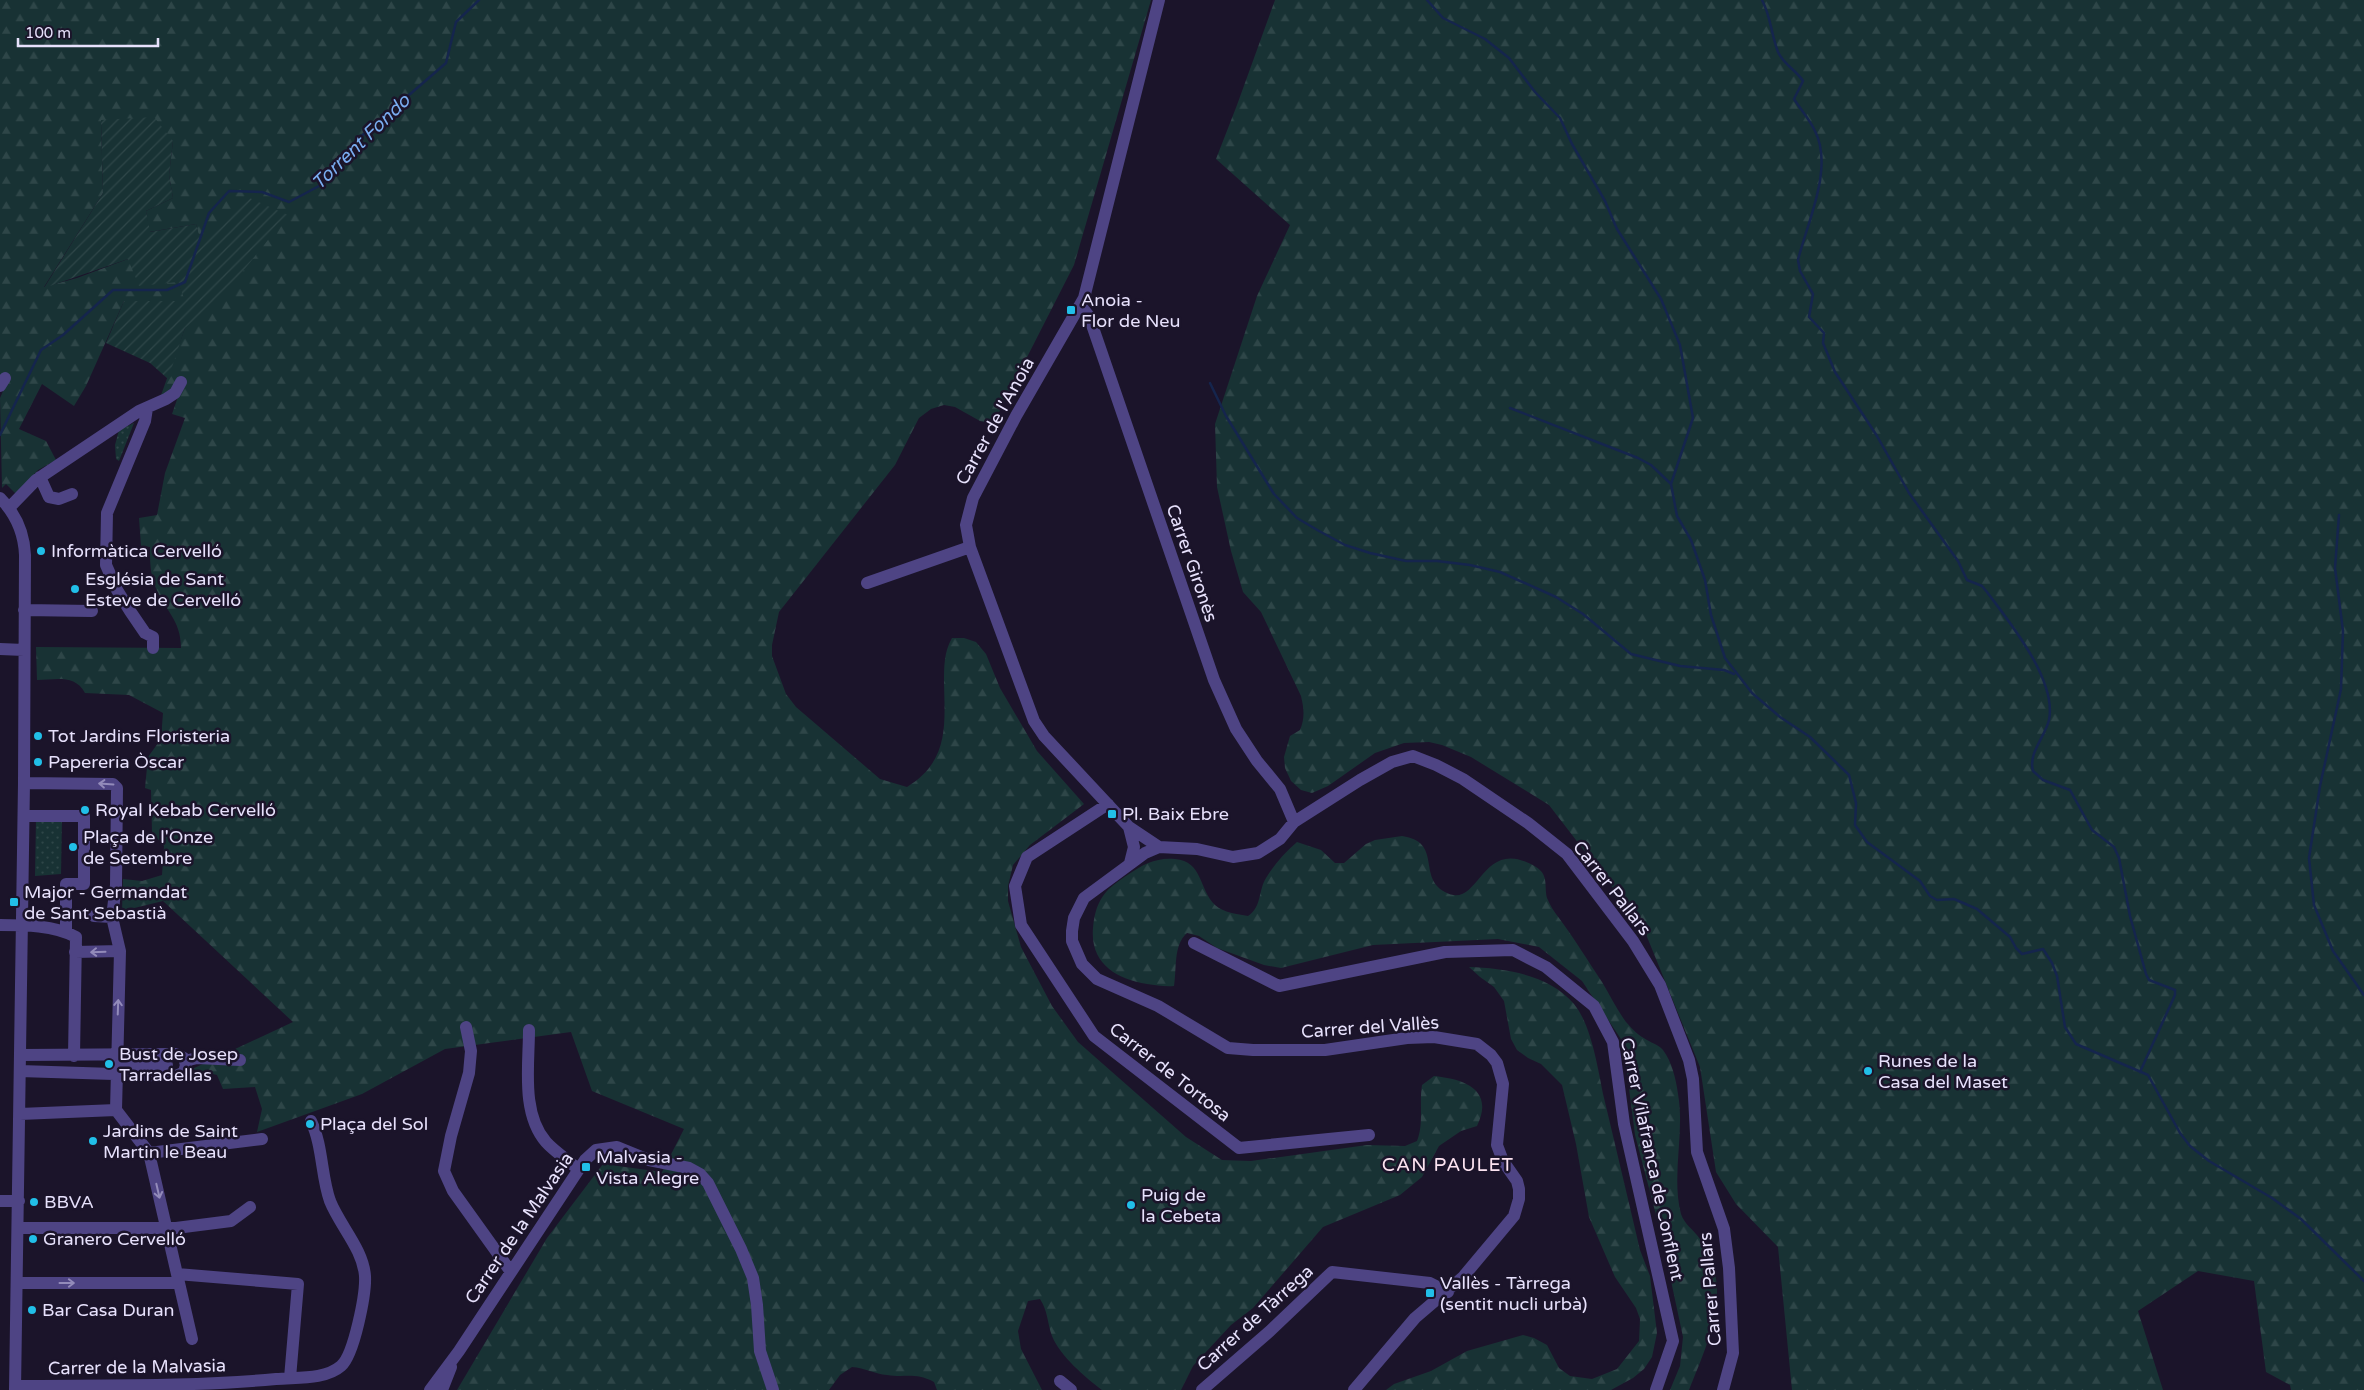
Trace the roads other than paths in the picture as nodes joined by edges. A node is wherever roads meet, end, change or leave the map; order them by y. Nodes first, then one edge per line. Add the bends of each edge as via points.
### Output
1 (1159, 0) edge
2 (1080, 305) junction
3 (181, 382) dead end
4 (147, 408) junction
5 (40, 477) junction
6 (72, 494) dead end
7 (0, 498) edge
8 (9, 508) junction
9 (970, 547) junction
10 (867, 583) dead end
11 (24, 610) junction
12 (92, 611) dead end
13 (153, 648) dead end
14 (0, 650) edge
15 (24, 650) junction
16 (24, 783) junction
17 (1108, 804) junction
18 (24, 816) junction
19 (1294, 822) junction
20 (1129, 827) junction
21 (1159, 847) junction
22 (1130, 863) junction
23 (94, 916) dead end
24 (112, 917) junction
25 (0, 925) edge
26 (22, 925) junction
27 (66, 932) junction
28 (1194, 943) dead end
29 (120, 951) junction
30 (76, 952) junction
31 (466, 1028) dead end
32 (529, 1030) dead end
33 (74, 1056) junction
34 (240, 1060) dead end
35 (185, 1061) junction
36 (26, 1063) junction
37 (118, 1065) junction
38 (167, 1065) dead end
39 (116, 1110) junction
40 (20, 1114) junction
41 (311, 1121) dead end
42 (1369, 1135) dead end
43 (262, 1138) dead end
44 (149, 1153) junction
45 (578, 1169) junction
46 (0, 1201) edge
47 (19, 1201) junction
48 (250, 1207) dead end
49 (19, 1228) junction
50 (167, 1228) junction
51 (511, 1272) junction
52 (178, 1279) junction
53 (18, 1283) junction
54 (1448, 1292) junction
55 (192, 1339) dead end
56 (459, 1351) junction
57 (290, 1378) junction
58 (1060, 1381) dead end
59 (252, 1386) edge
60 (15, 1388) edge
61 (121, 1388) edge
62 (430, 1390) edge
63 (442, 1390) edge
64 (773, 1390) edge
65 (1072, 1390) edge
66 (1202, 1390) edge
67 (1354, 1390) edge
68 (1656, 1390) edge
69 (1723, 1390) edge

1 - 2 street, Carrer de l'Anoia via 1087,289
2 - 9 street, Carrer de l'Anoia via 973,498 966,525
2 - 19 street, Carrer Gironès via 1089,316 1214,680 1236,729 1280,789
3 - 4 street via 175,393
4 - 5 street
4 - 13 street via 107,512 106,565 130,611 146,634 153,638
5 - 6 street via 49,497 60,499
5 - 8 street
7 - 8 street
8 - 11 street via 22,532 25,546
9 - 10 street
9 - 17 street, Carrer de l'Anoia via 1034,721 1044,736
11 - 12 street
11 - 15 street
14 - 15 street
15 - 16 street
16 - 18 street
24 -> 16 street via 116,885 115,785
17 - 20 street, Carrer de l'Anoia
17 - 42 street, Carrer de Tortosa via 1027,857 1015,886 1021,925 1094,1036 1239,1148
18 - 26 street
18 - 27 street via 84,816 84,884 66,884
19 - 21 street, Carrer Pallars via 1280,839 1258,853 1233,857 1197,849
19 - 69 street, Carrer Pallars via 1392,762 1413,756 1463,780 1528,823 1567,854 1633,941 1660,985 1689,1060 1697,1152 1724,1229 1733,1353
20 - 21 street, Carrer de l'Anoia
20 - 22 street via 1134,847
21 - 22 street, Carrer del Vallès
22 - 54 street, Carrer del Vallès via 1084,898 1074,918 1072,941 1076,952 1089,972 1106,985 1158,1006 1237,1050 1326,1050 1434,1037 1469,1041 1491,1055 1501,1072 1503,1084 1497,1145 1503,1162 1516,1181 1519,1198 1514,1216 1505,1228
23 - 24 street
24 - 29 street
25 - 26 street
26 - 27 street
26 - 36 street
27 - 30 street via 76,937
28 - 68 street, Carrer Vilafranca de Conflent via 1279,986 1445,952 1513,950 1546,967 1594,1006 1613,1042 1624,1124 1673,1341
29 -> 30 street
37 -> 29 street
30 - 33 street
31 - 51 street via 471,1051 469,1073 444,1171 454,1191
32 - 45 street via 529,1090 533,1117 546,1142
33 - 36 street
33 - 37 street
34 - 35 street via 197,1058
35 - 37 street via 176,1054
35 - 37 street via 184,1072 176,1076
36 - 37 street
36 - 40 street
37 - 38 street
37 - 39 street
39 - 40 street
39 - 44 street
40 - 47 street
41 - 57 street, Carrer de la Malvasia via 330,1201 361,1260 365,1283 353,1346 345,1362 328,1373
43 - 44 street
44 -> 50 street
45 - 51 street, Carrer de la Malvasia
45 - 64 street, Carrer de la Malvasia via 596,1150 617,1147 649,1160 689,1168 705,1178 753,1278 758,1336
46 - 47 street
47 - 49 street
48 - 50 street via 231,1221
49 - 50 street
49 - 53 street
50 - 52 street
51 - 56 street, Carrer de la Malvasia
53 -> 52 street
52 - 55 street
52 - 57 street via 298,1284
53 - 60 street
54 - 66 street, Carrer de Tàrrega via 1430,1283 1332,1272
54 - 67 street, Carrer del Vallès via 1415,1318
56 - 62 street, Carrer de la Malvasia
56 - 63 street
57 - 59 street, Carrer de la Malvasia
58 - 65 street
59 - 61 street, Carrer de la Malvasia via 217,1384
60 - 61 street, Carrer de la Malvasia

